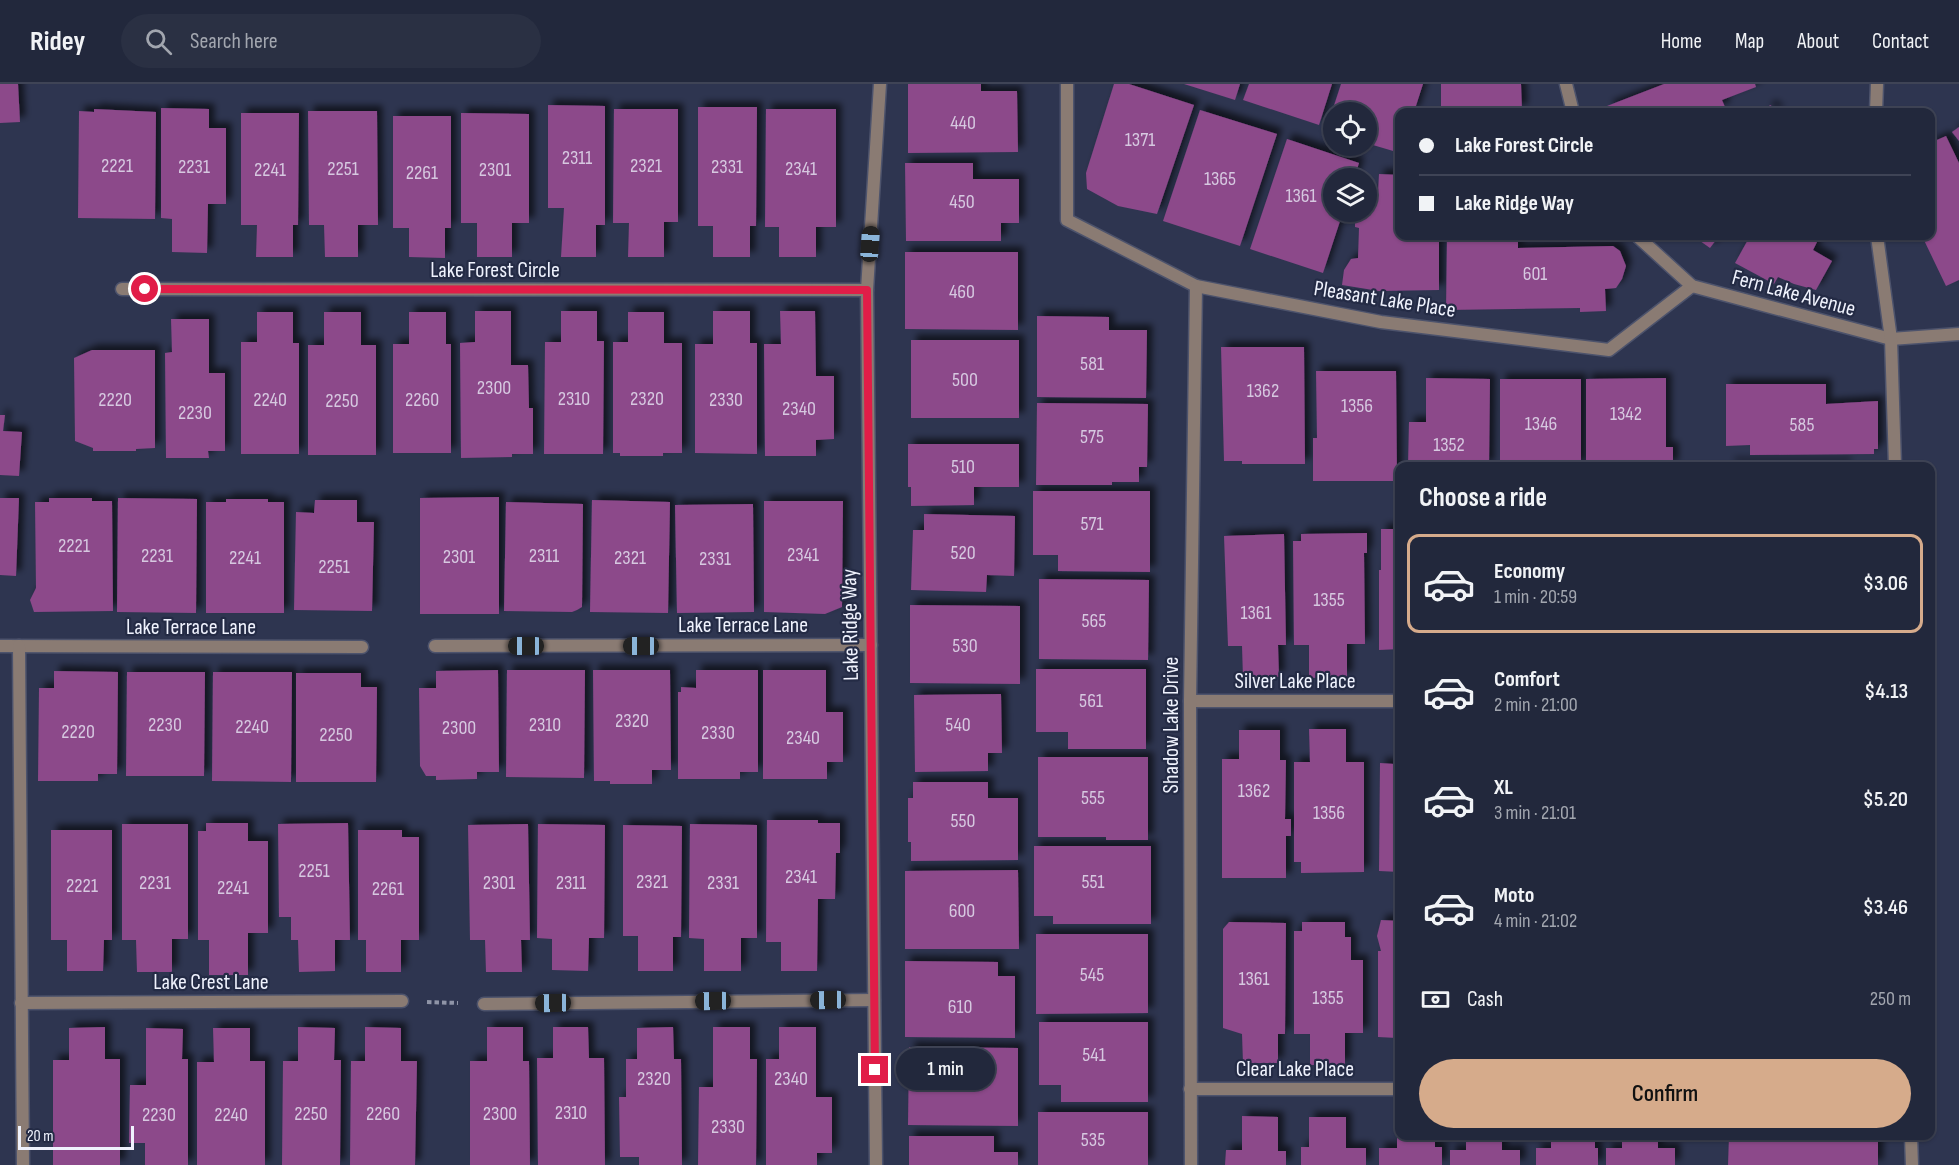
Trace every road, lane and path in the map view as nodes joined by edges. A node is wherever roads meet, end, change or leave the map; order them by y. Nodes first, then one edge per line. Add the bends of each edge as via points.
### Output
1 (880, 84) edge
2 (1067, 84) edge
3 (1566, 84) edge
4 (1877, 84) edge
5 (1572, 108) edge
6 (1876, 108) edge
7 (1641, 240) edge
8 (1878, 240) edge
9 (1196, 286) junction
10 (1692, 286) junction
11 (122, 289) dead end
12 (867, 290) junction
13 (1959, 334) edge
14 (1892, 339) junction
15 (1895, 462) edge
16 (871, 645) junction
17 (0, 646) edge
18 (19, 646) junction
19 (435, 646) dead end
20 (362, 647) dead end
21 (1190, 701) junction
22 (1395, 702) edge
23 (874, 1000) junction
24 (402, 1001) joint
25 (21, 1003) junction
26 (484, 1004) joint
27 (1190, 1089) junction
28 (1395, 1089) edge
29 (1911, 1140) edge
30 (23, 1165) edge
31 (876, 1165) edge
32 (1191, 1165) edge
33 (1912, 1165) edge

1 - 12 street, Lake Ridge Way
2 - 9 street, Pleasant Lake Place via 1067,220
3 - 5 street
4 - 6 street
7 - 10 street, Fern Lake Avenue
8 - 14 street
9 - 10 street, Pleasant Lake Place via 1381,322 1609,350
9 - 21 street, Shadow Lake Drive
10 - 14 street, Fern Lake Avenue
11 - 12 street, Lake Forest Circle
12 - 16 street, Lake Ridge Way
13 - 14 street, Fern Lake Avenue
14 - 15 street
16 - 19 street, Lake Terrace Lane
16 - 23 street, Lake Ridge Way
17 - 18 street, Lake Terrace Lane
18 - 20 street, Lake Terrace Lane
18 - 25 street
21 - 22 street, Silver Lake Place
21 - 27 street, Shadow Lake Drive
23 - 26 street
23 - 31 street, Lake Ridge Way
24 - 25 street, Lake Crest Lane
24 - 26 path
25 - 30 street
27 - 28 street, Clear Lake Place
27 - 32 street, Shadow Lake Drive
29 - 33 street

